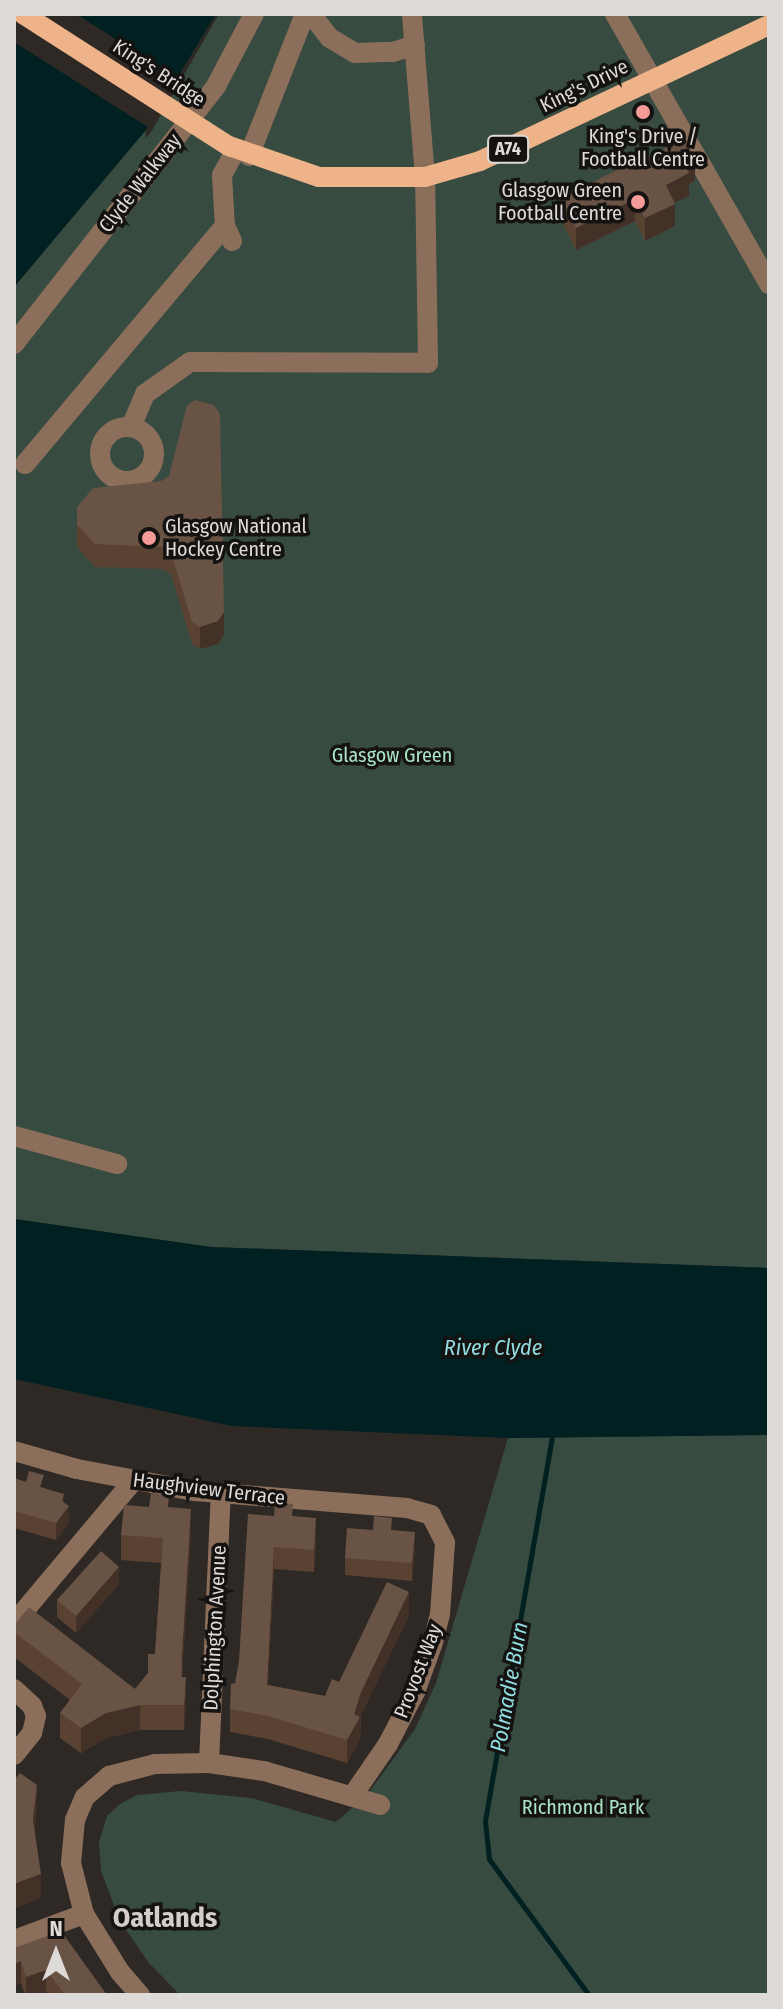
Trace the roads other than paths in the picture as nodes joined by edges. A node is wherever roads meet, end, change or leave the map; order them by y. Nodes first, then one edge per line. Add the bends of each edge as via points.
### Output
1 (23, 14) edge
2 (254, 14) edge
3 (308, 14) edge
4 (412, 14) edge
5 (615, 14) edge
6 (769, 25) edge
7 (415, 45) junction
8 (655, 79) junction
9 (238, 151) junction
10 (425, 177) junction
11 (769, 284) edge
12 (14, 344) edge
13 (131, 427) dead end
14 (25, 464) dead end
15 (14, 1136) edge
16 (117, 1164) dead end
17 (14, 1451) edge
18 (133, 1481) junction
19 (221, 1493) junction
20 (407, 1508) joint
21 (14, 1623) edge
22 (14, 1689) edge
23 (14, 1755) edge
24 (209, 1763) junction
25 (353, 1795) junction
26 (380, 1805) dead end
27 (84, 1914) junction
28 (14, 1940) edge
29 (140, 1995) edge

1 - 9 main road, King's Bridge, bridge
2 - 12 street, Clyde Walkway via 216,86
3 - 7 street via 330,38 355,53 393,52
3 - 9 street
4 - 7 street
5 - 8 street
6 - 8 main road, King's Drive / A74
7 - 10 street
8 - 10 main road, King's Drive / A74 via 480,161
8 - 11 street
9 - 10 main road, King's Drive / A74 via 319,177
9 - 14 street via 222,175 228,234
10 - 13 street via 428,363 190,362 145,394
15 - 16 street
17 - 18 street, Haughview Terrace
18 - 19 street, Haughview Terrace
18 - 21 street
19 - 20 street, Haughview Terrace
19 - 24 street, Dolphington Avenue
20 - 25 street, Provost Way via 431,1515 442,1532 438,1621 402,1718
22 - 23 street via 36,1716 32,1733
24 - 25 street via 264,1771
24 - 27 street via 131,1767 109,1776 85,1797 71,1840
25 - 26 street
27 - 28 street
27 - 29 street

